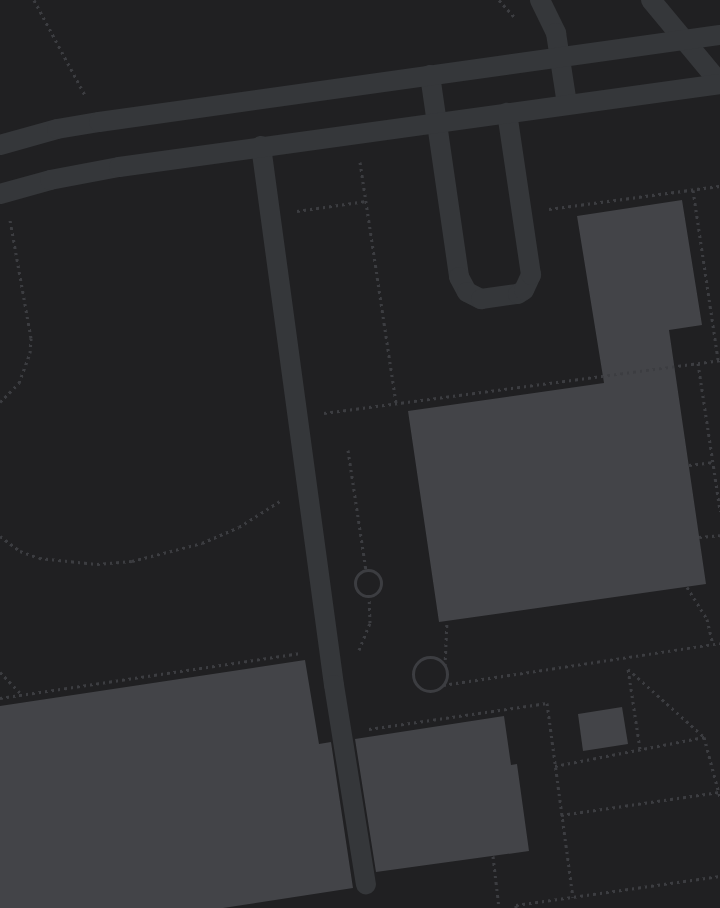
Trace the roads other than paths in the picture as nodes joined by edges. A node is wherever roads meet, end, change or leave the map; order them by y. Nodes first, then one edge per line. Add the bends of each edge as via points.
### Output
1 (540, 0) edge
2 (651, 0) edge
3 (720, 35) edge
4 (684, 40) junction
5 (562, 57) junction
6 (430, 75) junction
7 (720, 83) edge
8 (567, 104) junction
9 (507, 113) junction
10 (437, 122) junction
11 (0, 146) edge
12 (261, 146) junction
13 (2, 193) edge
14 (366, 884) dead end

1 - 5 lane via 556,32
2 - 4 lane
3 - 4 lane
4 - 5 lane
4 - 7 lane
5 - 6 lane
5 - 8 lane
6 - 10 lane
6 - 11 lane via 99,122 57,129
7 - 8 lane
8 - 9 lane
9 - 10 lane
9 - 10 lane via 531,275 518,294 490,299 473,296 461,285
10 - 12 lane
12 - 13 lane via 119,167
12 - 14 lane via 329,649

